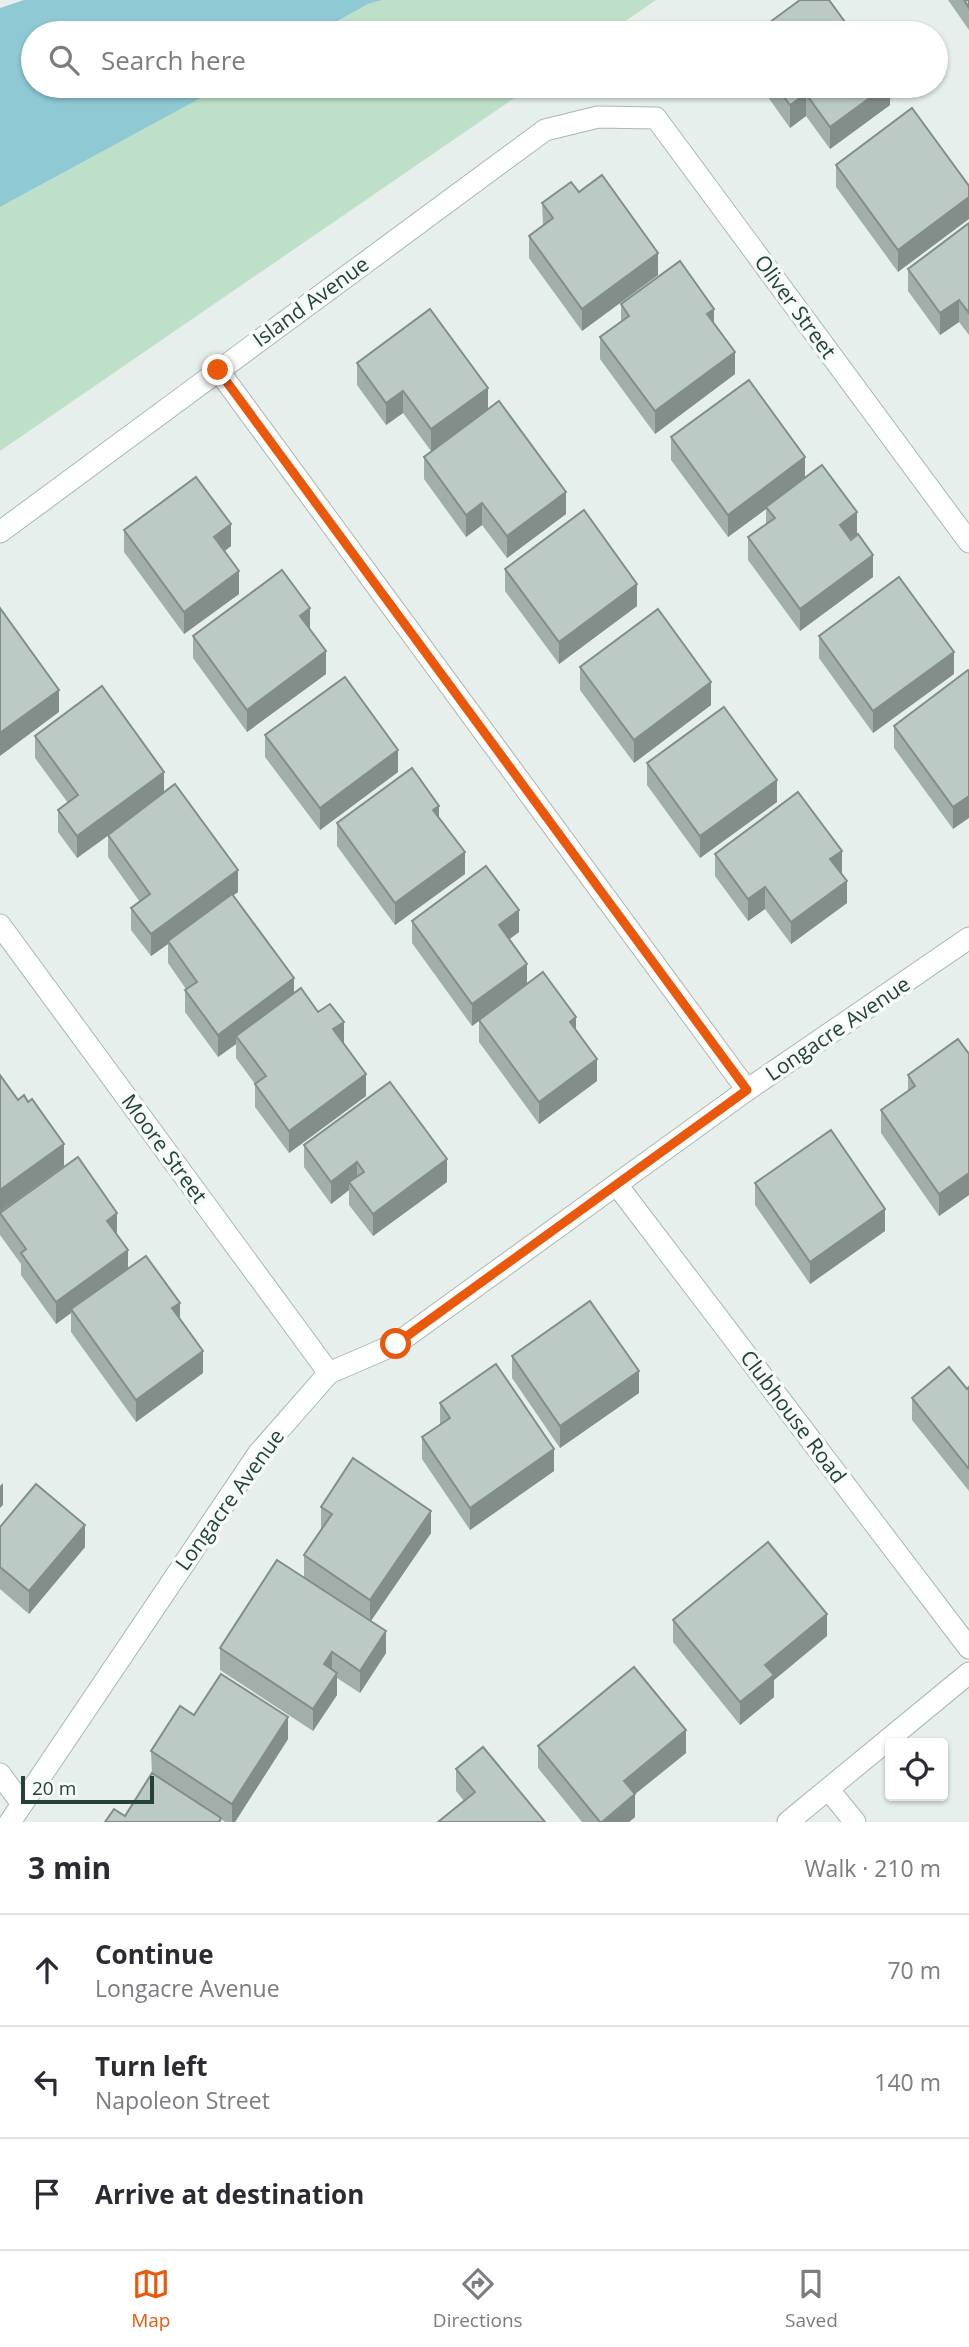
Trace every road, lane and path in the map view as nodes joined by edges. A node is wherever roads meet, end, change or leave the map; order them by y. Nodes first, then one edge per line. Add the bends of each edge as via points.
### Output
1 (598, 117) joint
2 (218, 370) junction
3 (0, 532) edge
4 (969, 542) edge
5 (0, 926) edge
6 (969, 938) edge
7 (747, 1090) junction
8 (617, 1185) junction
9 (329, 1373) junction
10 (969, 1648) edge
11 (969, 1673) edge
12 (0, 1774) edge
13 (830, 1790) junction
14 (22, 1804) junction
15 (10, 1822) edge
16 (789, 1822) edge
17 (855, 1822) edge

1 - 2 street, Island Avenue via 545,130
1 - 4 street, Oliver Street via 656,118
2 - 3 street, Island Avenue
2 - 7 street
5 - 9 street, Moore Street
6 - 7 street, Longacre Avenue
7 - 8 street, Longacre Avenue
8 - 9 street, Longacre Avenue via 396,1344
8 - 10 street, Clubhouse Road
9 - 14 street, Longacre Avenue via 258,1454
11 - 13 street
12 - 14 street
13 - 16 street
13 - 17 street
14 - 15 street, Longacre Avenue

